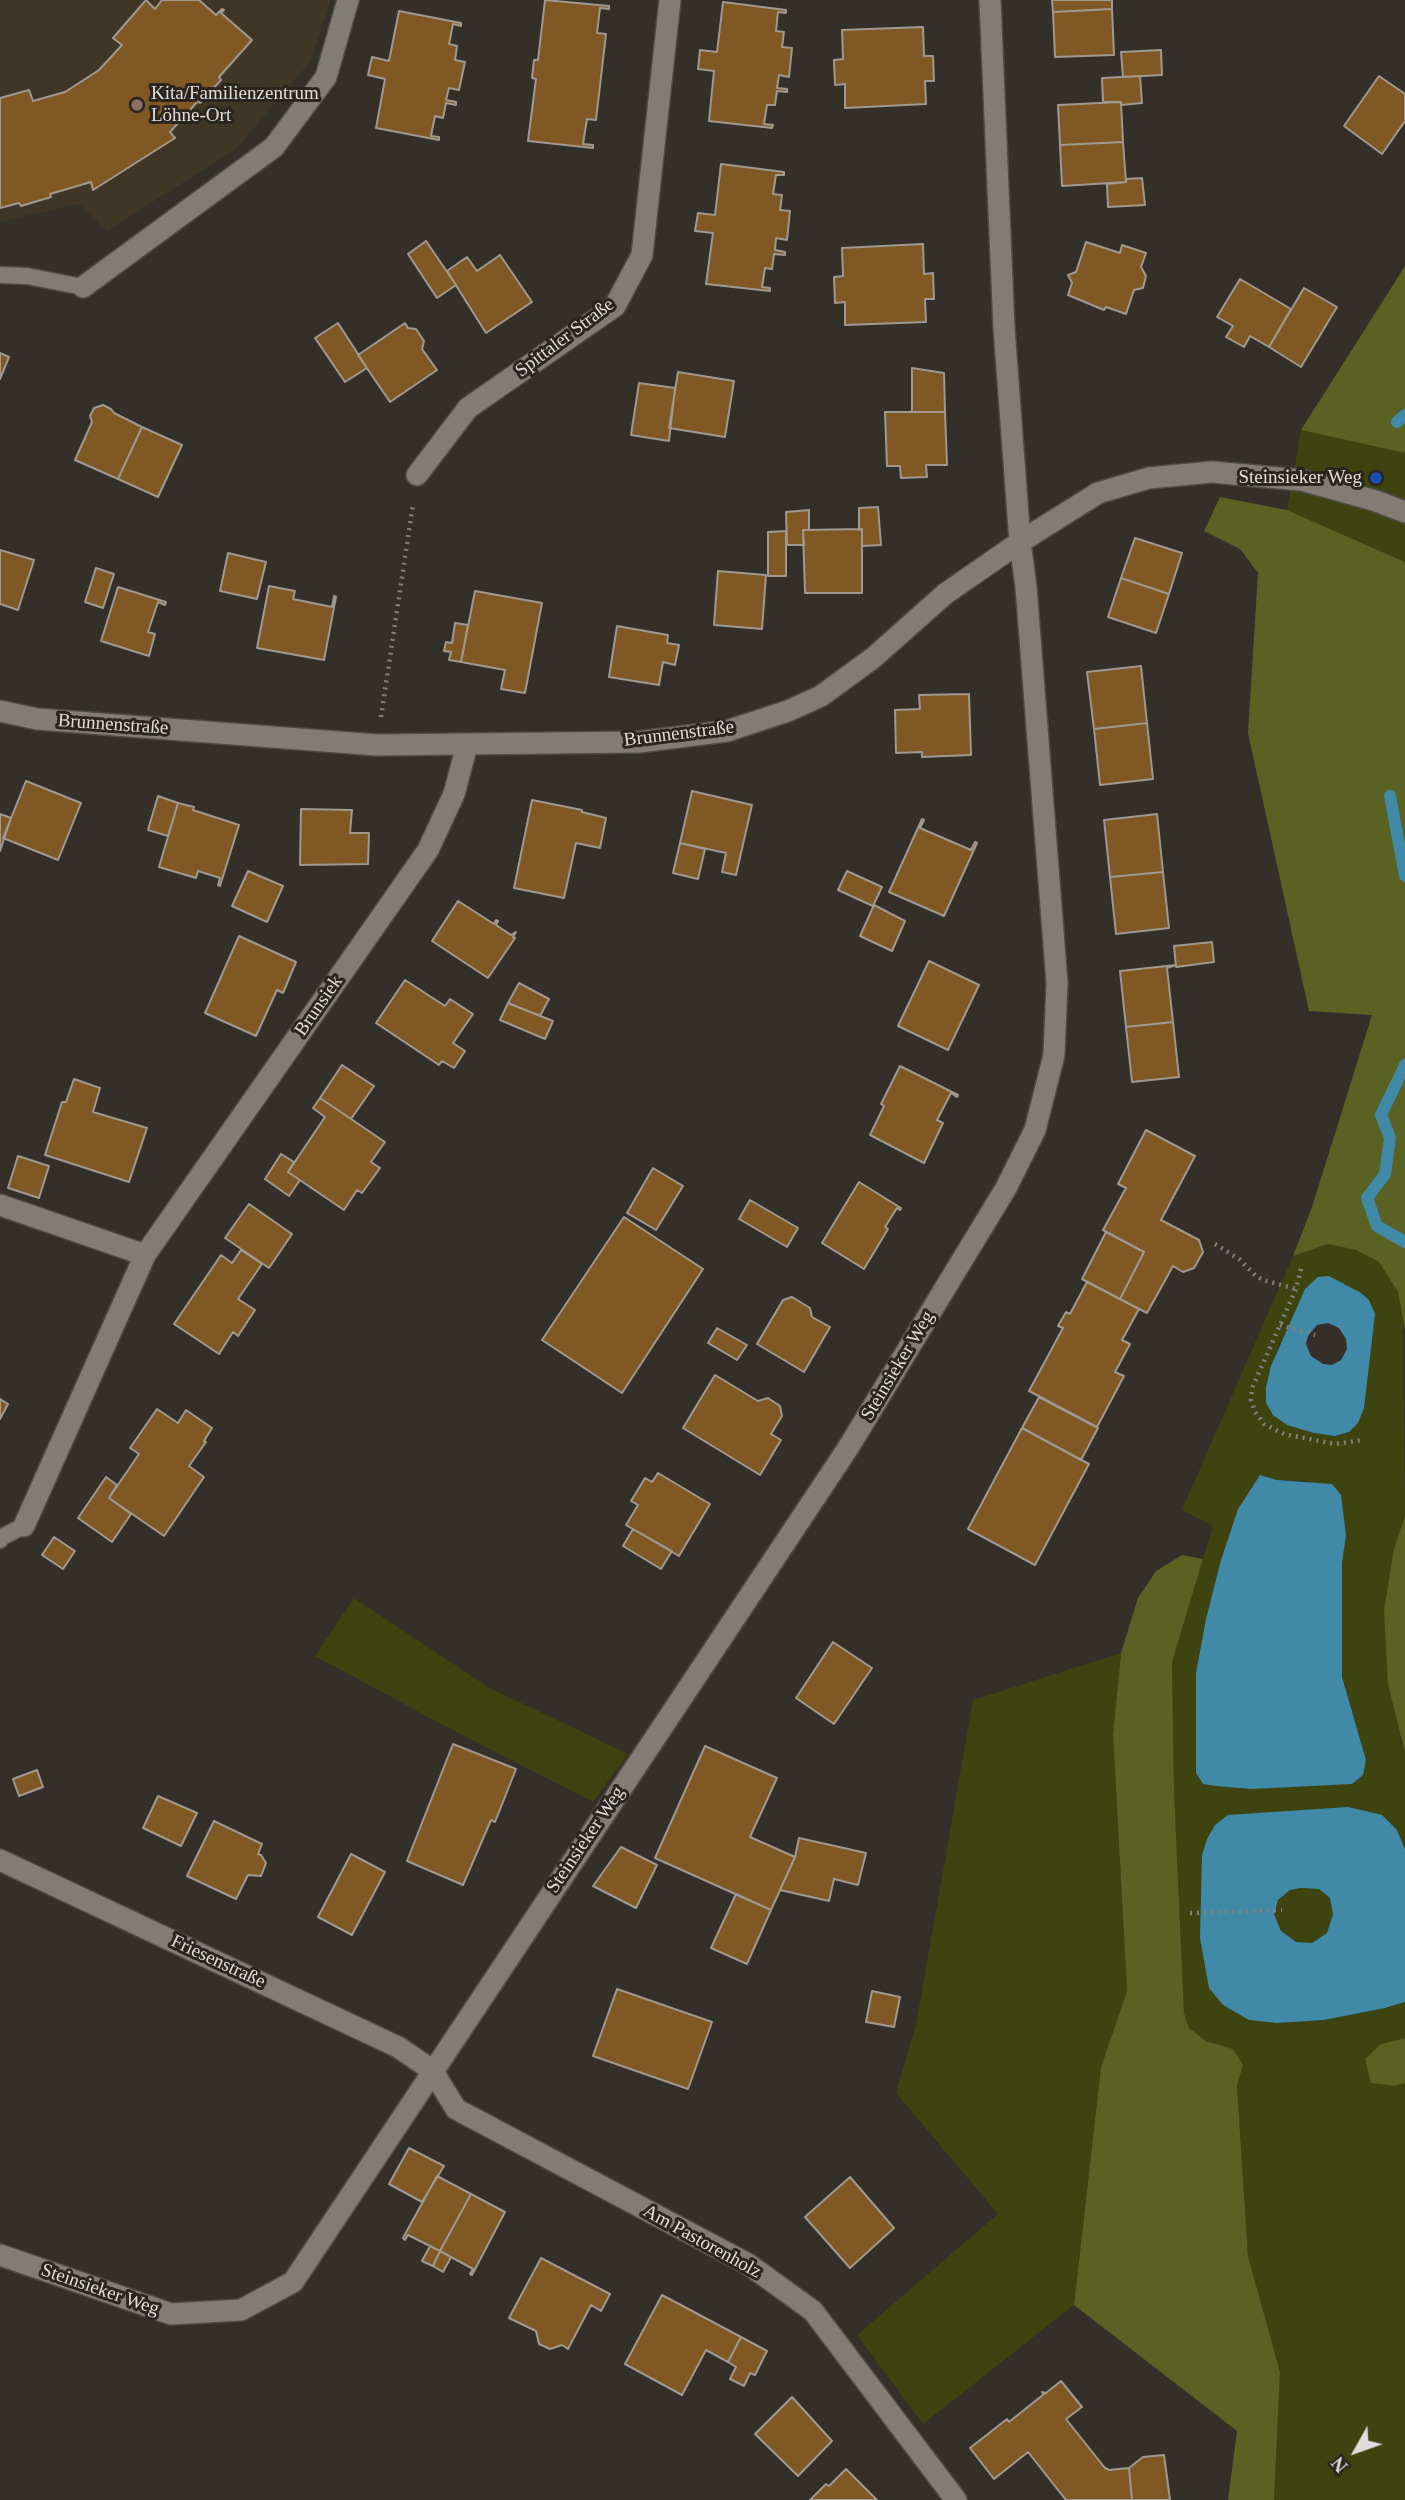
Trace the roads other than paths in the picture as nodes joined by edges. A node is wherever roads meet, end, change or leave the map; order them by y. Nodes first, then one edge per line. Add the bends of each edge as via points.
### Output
1 (348, 0) edge
2 (670, 0) edge
3 (990, 0) edge
4 (0, 275) edge
5 (83, 287) joint
6 (417, 475) road end
7 (1405, 512) edge
8 (1020, 542) junction
9 (0, 711) edge
10 (467, 745) junction
11 (0, 1205) edge
12 (145, 1255) junction
13 (24, 1526) joint
14 (0, 1540) edge
15 (0, 1860) edge
16 (432, 2070) junction
17 (0, 2255) edge
18 (957, 2500) edge

1 - 5 street via 326,77 274,147
2 - 6 street, Spittaler Straße via 642,255 615,306 468,408
3 - 8 street, Steinsieker Weg via 1004,328
4 - 5 lane
7 - 8 street, Brunnenstraße via 1301,480 1212,472 1149,478 1098,493
8 - 10 street, Brunnenstraße via 946,594 821,696 788,711 727,731 639,742
8 - 16 street, Steinsieker Weg via 1057,983 1054,1055 1035,1130 1006,1188 848,1448
9 - 10 street, Brunnenstraße via 37,719 377,745
10 - 12 street, Brunsiek via 454,794 428,850
11 - 12 street
12 - 13 street, Brunsiek
13 - 14 lane
15 - 16 street, Friesenstraße via 398,2047
16 - 17 street, Steinsieker Weg via 293,2282 241,2310 172,2314
16 - 18 street, Am Pastorenholz via 456,2109 748,2264 813,2311

